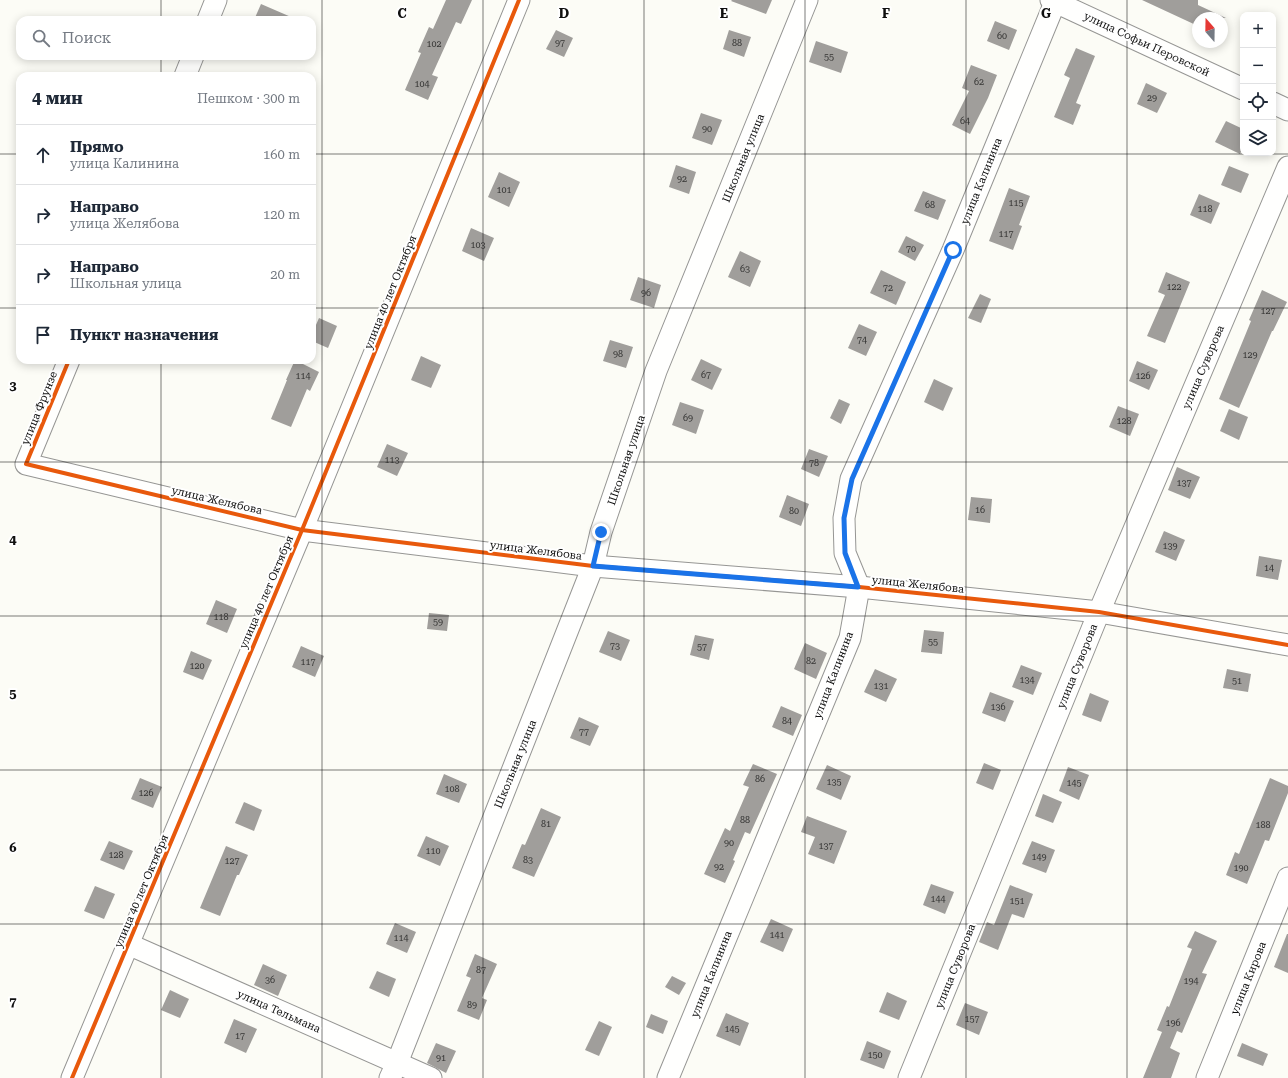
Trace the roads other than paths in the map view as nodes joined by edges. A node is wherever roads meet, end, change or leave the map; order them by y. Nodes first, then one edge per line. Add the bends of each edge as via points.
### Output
1 (216, 0) edge
2 (519, 0) edge
3 (807, 0) edge
4 (1054, 0) edge
5 (210, 16) edge
6 (191, 60) edge
7 (187, 72) edge
8 (1240, 88) edge
9 (1276, 104) edge
10 (1288, 110) edge
11 (1288, 167) edge
12 (67, 364) edge
13 (26, 464) joint
14 (302, 530) junction
15 (593, 566) junction
16 (858, 587) junction
17 (1100, 612) junction
18 (1288, 645) edge
19 (1288, 878) edge
20 (128, 944) junction
21 (393, 1071) edge
22 (72, 1078) edge
23 (431, 1078) edge
24 (668, 1078) edge
25 (909, 1078) edge
26 (1207, 1078) edge

1 - 5 street
2 - 14 street, улица 40 лет Октября
3 - 15 street, Школьная улица via 656,371 601,532
4 - 8 street, улица Софьи Перовской
4 - 16 street, улица Калинина via 953,250 852,479 844,518 845,553
6 - 7 street
9 - 10 street
11 - 17 street, улица Суворова
12 - 13 street, улица Фрунзе
13 - 14 street, улица Желябова
14 - 15 street, улица Желябова
14 - 20 street, улица 40 лет Октября
15 - 16 street, улица Желябова
15 - 21 street, Школьная улица
16 - 17 street, улица Желябова
16 - 24 street, улица Калинина via 850,638
17 - 18 street, улица Желябова
17 - 25 street, улица Суворова
19 - 26 street, улица Кирова
20 - 21 street, улица Тельмана
20 - 22 street, улица 40 лет Октября
21 - 23 street, улица Тельмана

